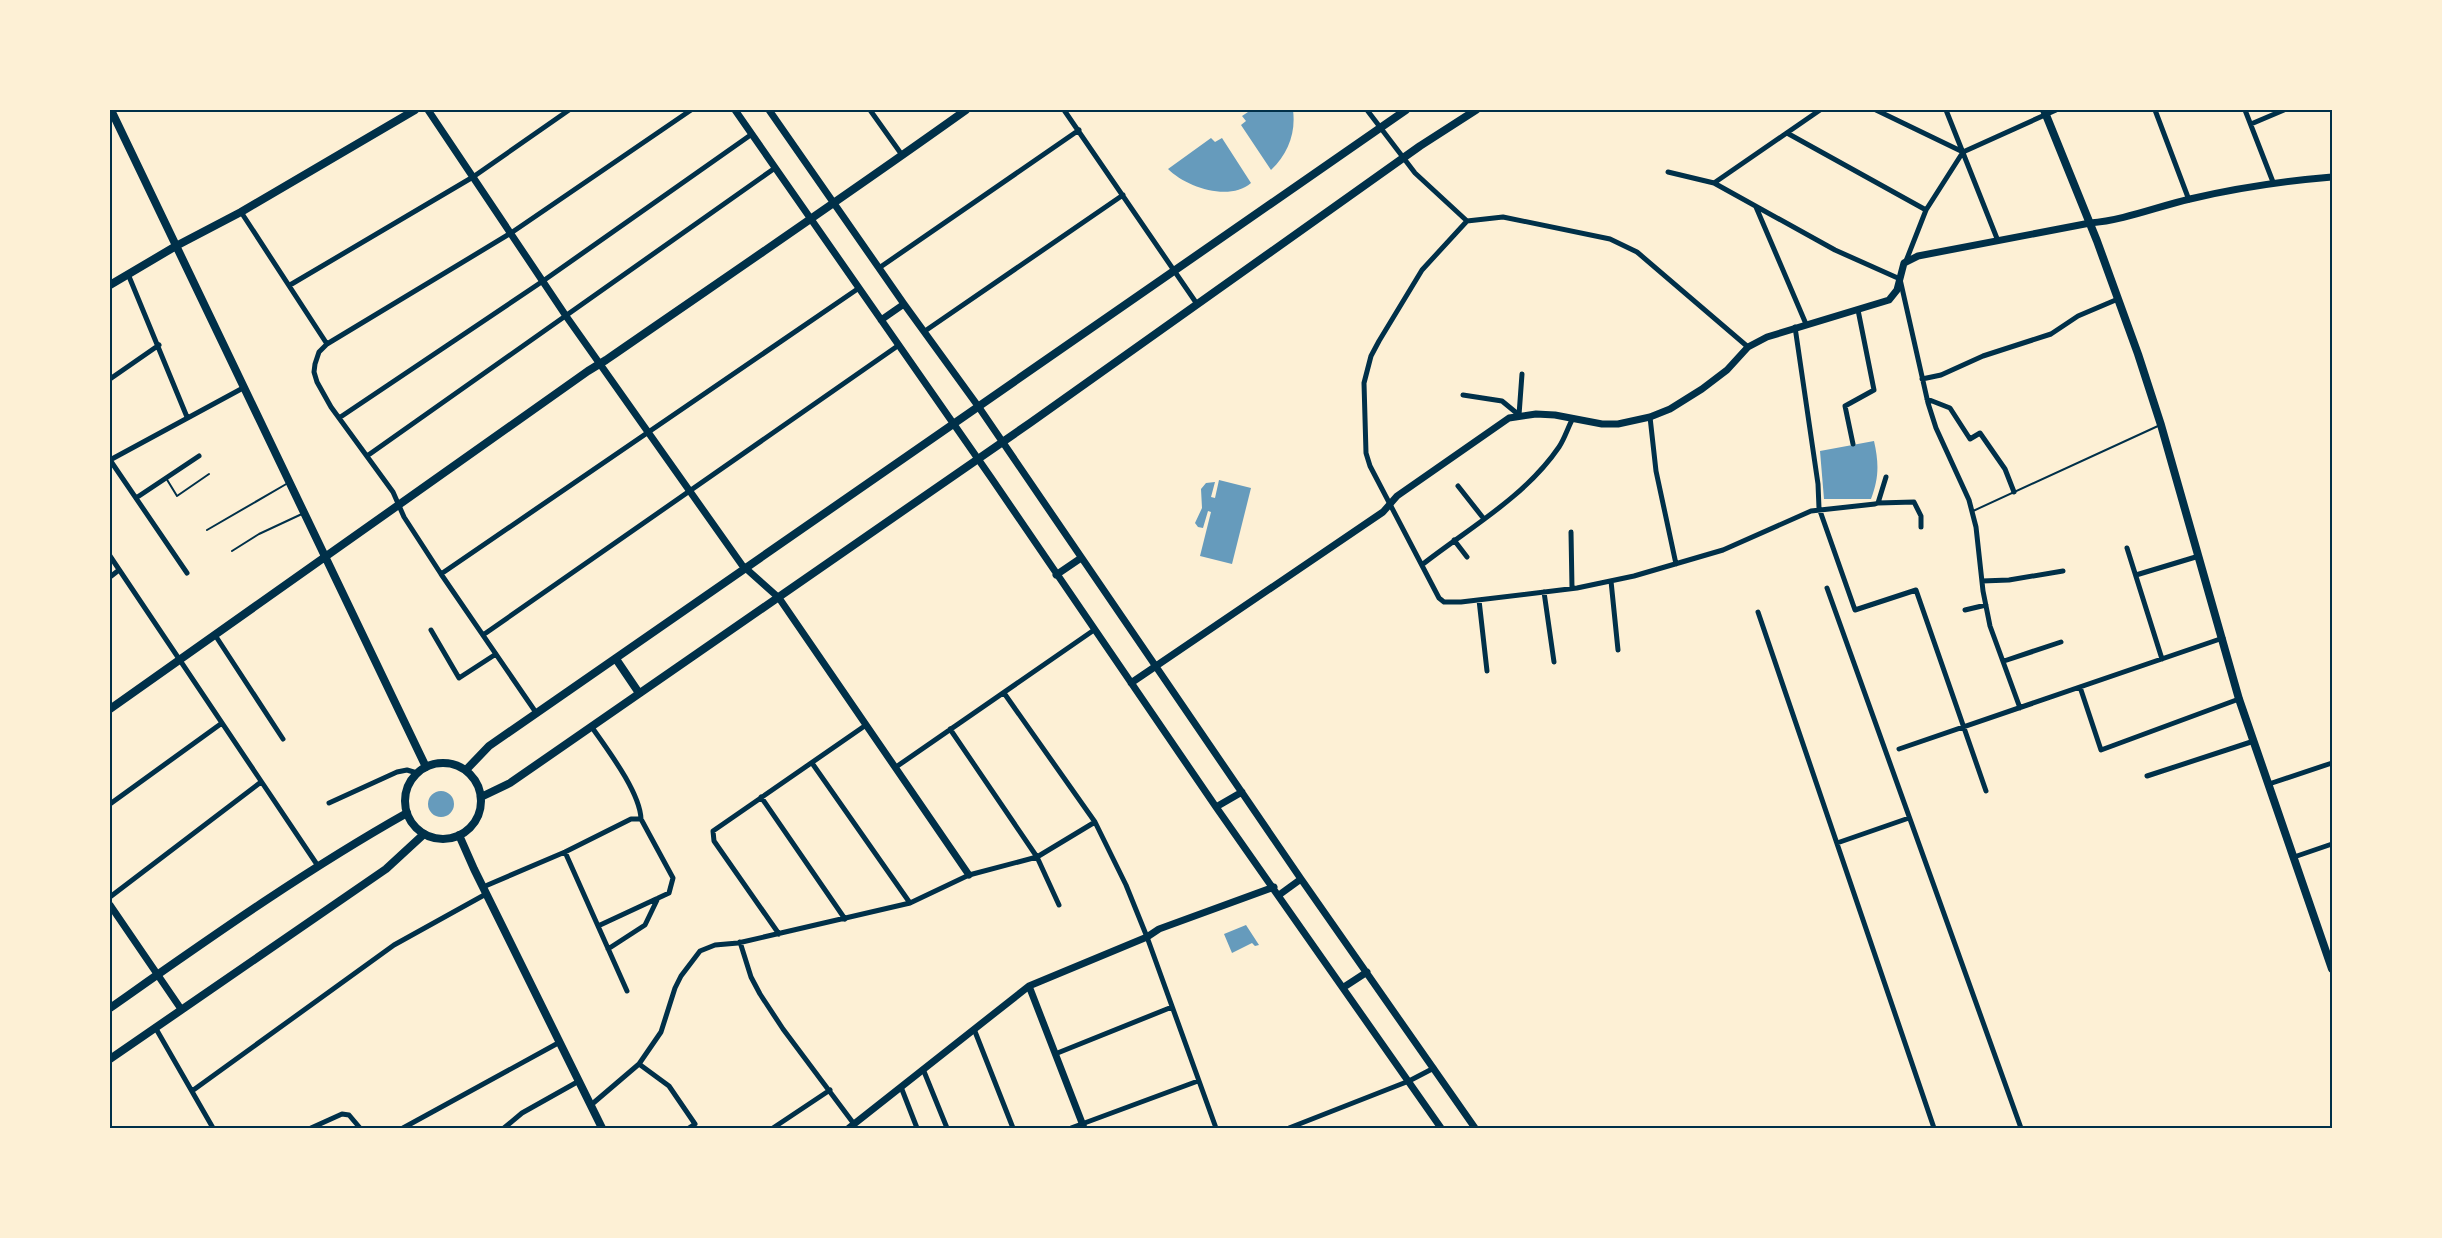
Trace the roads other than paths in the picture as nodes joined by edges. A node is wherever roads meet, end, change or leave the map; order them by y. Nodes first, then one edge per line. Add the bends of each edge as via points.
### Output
1 (415, 110) edge
2 (428, 110) edge
3 (569, 110) edge
4 (691, 110) edge
5 (735, 110) edge
6 (769, 110) edge
7 (870, 110) edge
8 (966, 110) edge
9 (1064, 110) edge
10 (1367, 110) edge
11 (1406, 110) edge
12 (1476, 110) edge
13 (1820, 110) edge
14 (1876, 110) edge
15 (1946, 110) edge
16 (2056, 110) edge
17 (2156, 110) edge
18 (2245, 110) edge
19 (2284, 110) edge
20 (2045, 111) edge
21 (111, 115) edge
22 (2251, 124) junction
23 (1380, 128) junction
24 (1079, 130) junction
25 (1787, 133) junction
26 (752, 134) junction
27 (1963, 152) junction
28 (902, 155) junction
29 (1404, 158) junction
30 (775, 168) junction
31 (1668, 172) dead end
32 (472, 177) junction
33 (2332, 177) edge
34 (2273, 182) junction
35 (1714, 183) junction
36 (1123, 195) junction
37 (2189, 200) junction
38 (836, 203) junction
39 (1756, 207) junction
40 (1926, 210) junction
41 (241, 212) junction
42 (811, 218) junction
43 (1467, 221) junction
44 (2090, 223) junction
45 (511, 233) junction
46 (1998, 241) junction
47 (176, 246) junction
48 (1906, 261) junction
49 (879, 268) junction
50 (1174, 272) junction
51 (128, 274) junction
52 (1900, 279) junction
53 (543, 281) junction
54 (110, 285) edge
55 (290, 285) junction
56 (859, 288) junction
57 (2118, 298) junction
58 (904, 304) junction
59 (1197, 304) junction
60 (1858, 310) junction
61 (566, 316) junction
62 (881, 320) junction
63 (1806, 324) junction
64 (1795, 327) junction
65 (924, 331) junction
66 (327, 344) junction
67 (159, 345) junction
68 (899, 345) junction
69 (1748, 347) junction
70 (600, 364) junction
71 (1522, 374) dead end
72 (110, 378) edge
73 (1922, 379) junction
74 (243, 388) junction
75 (1463, 395) dead end
76 (1927, 399) junction
77 (978, 406) junction
78 (1519, 415) junction
79 (187, 417) junction
80 (1650, 417) junction
81 (339, 418) junction
82 (1573, 418) junction
83 (953, 423) junction
84 (2161, 425) junction
85 (649, 433) junction
86 (1003, 442) junction
87 (1853, 444) dead end
88 (199, 456) dead end
89 (367, 456) junction
90 (978, 459) junction
91 (110, 460) edge
92 (209, 474) dead end
93 (1886, 477) dead end
94 (166, 478) junction
95 (289, 483) junction
96 (1458, 486) dead end
97 (691, 490) junction
98 (2014, 492) junction
99 (136, 498) junction
100 (1390, 503) junction
101 (1878, 503) junction
102 (399, 506) junction
103 (1819, 508) junction
104 (1972, 511) junction
105 (304, 513) junction
106 (1484, 519) junction
107 (1921, 527) dead end
108 (207, 530) dead end
109 (1570, 532) dead end
110 (1454, 540) junction
111 (2127, 548) dead end
112 (232, 550) dead end
113 (110, 556) edge
114 (2199, 556) junction
115 (325, 557) junction
116 (1467, 557) dead end
117 (1081, 558) junction
118 (1423, 564) junction
119 (1676, 564) junction
120 (747, 568) junction
121 (119, 570) junction
122 (2063, 571) dead end
123 (187, 573) dead end
124 (441, 574) junction
125 (1056, 575) junction
126 (2136, 575) junction
127 (110, 577) edge
128 (1611, 581) junction
129 (1982, 581) junction
130 (1572, 588) junction
131 (1827, 588) dead end
132 (1544, 592) junction
133 (779, 598) junction
134 (1479, 600) junction
135 (1986, 605) junction
136 (1965, 610) dead end
137 (1758, 612) dead end
138 (431, 630) dead end
139 (1094, 630) junction
140 (215, 634) junction
141 (483, 635) junction
142 (2223, 638) junction
143 (2061, 642) dead end
144 (1618, 650) dead end
145 (496, 654) junction
146 (616, 659) junction
147 (2162, 659) junction
148 (179, 660) junction
149 (2004, 661) junction
150 (1554, 663) dead end
151 (1155, 666) junction
152 (1487, 671) dead end
153 (1131, 683) junction
154 (2080, 687) junction
155 (639, 693) junction
156 (1004, 693) junction
157 (2240, 699) junction
158 (110, 707) edge
159 (2019, 708) junction
160 (537, 714) junction
161 (222, 723) junction
162 (866, 724) junction
163 (591, 726) junction
164 (1962, 728) junction
165 (950, 729) junction
166 (283, 739) dead end
167 (2254, 741) junction
168 (1899, 748) dead end
169 (812, 763) junction
170 (2332, 763) edge
171 (426, 767) junction
172 (896, 767) junction
173 (466, 770) junction
174 (417, 773) junction
175 (2147, 776) dead end
176 (261, 782) junction
177 (2269, 783) junction
178 (1986, 791) dead end
179 (1242, 792) junction
180 (481, 797) junction
181 (761, 797) junction
182 (329, 803) dead end
183 (110, 804) edge
184 (1216, 807) junction
185 (407, 813) junction
186 (1910, 818) junction
187 (641, 819) junction
188 (1095, 822) junction
189 (424, 834) junction
190 (459, 835) junction
191 (1837, 843) junction
192 (2332, 844) edge
193 (565, 852) junction
194 (1037, 857) junction
195 (2294, 857) junction
196 (318, 866) junction
197 (969, 875) junction
198 (1301, 879) junction
199 (1274, 887) junction
200 (485, 890) junction
201 (1279, 895) junction
202 (110, 897) edge
203 (658, 898) junction
204 (910, 903) junction
205 (1059, 904) dead end
206 (110, 905) edge
207 (845, 919) junction
208 (598, 926) junction
209 (779, 934) junction
210 (1147, 937) junction
211 (740, 942) junction
212 (608, 949) junction
213 (2332, 969) edge
214 (1367, 972) junction
215 (158, 975) junction
216 (1029, 986) junction
217 (1344, 987) junction
218 (627, 991) dead end
219 (1172, 1007) junction
220 (110, 1008) edge
221 (181, 1009) junction
222 (155, 1027) junction
223 (974, 1029) junction
224 (560, 1042) junction
225 (1055, 1054) junction
226 (110, 1059) edge
227 (639, 1064) junction
228 (1434, 1068) junction
229 (923, 1069) junction
230 (579, 1081) junction
231 (1198, 1081) junction
232 (1409, 1081) junction
233 (901, 1087) junction
234 (830, 1090) junction
235 (192, 1091) junction
236 (591, 1105) junction
237 (852, 1126) edge
238 (1083, 1126) edge
239 (213, 1128) edge
240 (311, 1128) edge
241 (360, 1128) edge
242 (403, 1128) edge
243 (504, 1128) edge
244 (602, 1128) edge
245 (689, 1128) edge
246 (772, 1128) edge
247 (917, 1128) edge
248 (946, 1128) edge
249 (1013, 1128) edge
250 (1071, 1128) edge
251 (1216, 1128) edge
252 (1289, 1128) edge
253 (1441, 1128) edge
254 (1475, 1128) edge
255 (1934, 1128) edge
256 (2021, 1128) edge

1 - 41 main road
2 - 32 street
3 - 32 street
4 - 45 street
5 - 26 street
6 - 38 street
7 - 28 street
8 - 28 main road
9 - 24 street
10 - 23 street
11 - 23 main road
12 - 29 main road
13 - 25 street
14 - 27 street
15 - 27 street
16 - 20 street
17 - 37 street
18 - 22 street
19 - 22 street
20 - 27 street
20 - 44 main road
21 - 47 main road
22 - 34 street
23 - 29 street
23 - 50 main road
24 - 36 street
24 - 49 street
25 - 35 street
25 - 40 street
26 - 30 street
26 - 53 street
27 - 40 street
27 - 46 street
28 - 38 main road
29 - 43 street via 1414,173
29 - 59 main road
30 - 42 street
30 - 61 street
31 - 35 street
32 - 45 street
32 - 55 street
33 - 34 street
34 - 37 street
35 - 39 street
36 - 50 street
36 - 65 street
37 - 44 street
38 - 42 main road
38 - 49 street
39 - 52 street via 1835,250
39 - 63 street
40 - 48 street
41 - 47 main road
41 - 55 street
42 - 56 street
42 - 70 main road
43 - 69 street via 1503,217 1623,244
43 - 100 street via 1422,270 1366,369 1366,453
44 - 46 street
44 - 57 main road
45 - 53 street
45 - 66 street
46 - 48 street
47 - 51 main road
47 - 74 main road
48 - 52 street
49 - 58 street
50 - 59 street
50 - 77 main road
51 - 54 main road
51 - 67 street
52 - 60 street via 1893,297
52 - 73 street
53 - 61 street
53 - 81 street
55 - 66 street
56 - 62 street
56 - 85 street
57 - 73 street via 2078,316 2051,334
57 - 84 main road
58 - 62 street
58 - 65 street
59 - 86 main road
60 - 63 street
60 - 87 street via 1874,390 1845,406
61 - 70 street
61 - 89 street
62 - 68 street
63 - 64 street
64 - 69 street
64 - 103 street
65 - 77 street
66 - 81 street via 317,358 315,376
67 - 72 street
67 - 79 street
68 - 83 street
68 - 97 street
69 - 80 street via 1702,389
70 - 85 street
70 - 102 main road
71 - 78 street
73 - 76 street
74 - 79 street
74 - 95 main road
75 - 78 street via 1502,401
76 - 98 street via 1950,408 1970,439 1980,433 2005,469
76 - 104 street via 1935,428 1962,481
77 - 83 main road
77 - 86 street
78 - 82 street
78 - 100 street via 1494,427
79 - 91 street
80 - 82 street via 1618,424
80 - 119 street via 1656,471
81 - 89 street
82 - 106 street via 1559,447 1531,480
83 - 90 street
83 - 120 main road
84 - 98 lane
84 - 114 main road
85 - 97 street
85 - 124 street
86 - 90 main road
86 - 117 street
88 - 94 street
89 - 102 street
90 - 125 street
90 - 133 main road
91 - 99 street
92 - 94 lane via 177,496
93 - 101 street
94 - 99 street
95 - 105 main road
95 - 108 lane
96 - 106 street
97 - 120 street
97 - 141 street
98 - 104 lane
99 - 123 street
100 - 118 street
100 - 151 street via 1383,512
101 - 103 street
101 - 107 street via 1914,502
102 - 115 main road
102 - 124 street
103 - 119 street via 1723,550
103 - 164 street via 1856,610 1916,590
104 - 129 street
105 - 112 lane
105 - 115 main road
106 - 110 street
109 - 130 street
110 - 116 street
110 - 118 street
111 - 126 street
113 - 121 street
114 - 126 street
114 - 142 main road
115 - 140 main road
115 - 171 main road
117 - 125 street
117 - 151 street
118 - 134 street via 1444,603
119 - 128 street
120 - 133 street
120 - 146 main road
121 - 127 street
121 - 148 street
122 - 129 street
124 - 141 street
125 - 139 street
126 - 147 street
128 - 130 street
128 - 144 street
129 - 135 street
130 - 132 street
131 - 186 street
132 - 134 street
132 - 150 street
133 - 155 main road
133 - 162 street
134 - 152 street
135 - 136 street
135 - 149 street
137 - 191 street
138 - 145 street via 459,678
139 - 153 street
139 - 156 street
140 - 148 main road
140 - 166 street
141 - 145 street
142 - 147 street
142 - 157 main road
143 - 149 street
145 - 160 street
146 - 155 main road
146 - 160 main road
147 - 154 street
148 - 158 main road
148 - 161 street
149 - 159 street
151 - 153 street
151 - 179 street
153 - 184 street
154 - 157 street via 2101,750
154 - 159 street
155 - 163 main road
156 - 165 street
156 - 188 street
157 - 167 main road
159 - 164 street
160 - 173 main road via 488,746
161 - 176 street
161 - 183 street
162 - 169 street
162 - 172 street
163 - 180 main road via 510,783
163 - 187 street via 630,788
164 - 168 street
164 - 178 street
165 - 172 street
165 - 194 street
167 - 175 street
167 - 177 main road
169 - 181 street
169 - 204 street
170 - 177 street
171 - 173 main road via 446,763
171 - 174 main road
172 - 197 street
173 - 180 main road via 477,782
174 - 182 street via 397,772
174 - 185 main road via 406,791
176 - 196 street
176 - 202 street
177 - 195 main road
179 - 184 street
179 - 198 street
180 - 190 main road via 476,820
181 - 207 street
181 - 209 street via 715,828 712,837
184 - 199 street
185 - 189 main road
185 - 196 main road
186 - 191 street
186 - 256 street
187 - 193 street via 631,819
187 - 203 street via 673,879 672,890
188 - 194 street
188 - 210 street
189 - 190 main road via 442,839
189 - 221 main road via 381,872
190 - 200 main road
191 - 255 street
192 - 195 street
193 - 200 street
193 - 208 street
194 - 197 street
194 - 205 street
195 - 213 main road
196 - 215 main road
197 - 204 street
198 - 201 street
198 - 214 street
199 - 201 street
199 - 210 street via 1159,929
200 - 224 main road
200 - 235 street via 394,945
201 - 217 street
203 - 208 street
203 - 212 street via 645,925
204 - 207 street
206 - 215 street
207 - 209 street
208 - 212 street
209 - 211 street
210 - 216 street
210 - 219 street
211 - 227 street via 715,945 700,951 692,960 675,988 661,1032
211 - 234 street via 760,994
212 - 218 street
214 - 217 street
214 - 228 street
215 - 220 main road
215 - 221 street
216 - 223 street
216 - 225 street
217 - 232 street
219 - 225 street
219 - 231 street
221 - 222 main road
222 - 226 main road
222 - 235 street
223 - 229 street
223 - 249 street
224 - 230 main road
224 - 242 street
225 - 238 street
227 - 236 street
227 - 245 street via 669,1086 695,1124
228 - 232 street
228 - 254 street
229 - 233 street
229 - 248 street
230 - 236 main road
230 - 243 street via 522,1113
231 - 238 street
231 - 251 street
232 - 252 street
232 - 253 street
233 - 237 street
233 - 247 street
234 - 237 street
234 - 246 street
235 - 239 street
236 - 244 main road
238 - 250 street
240 - 241 street via 346,1114

